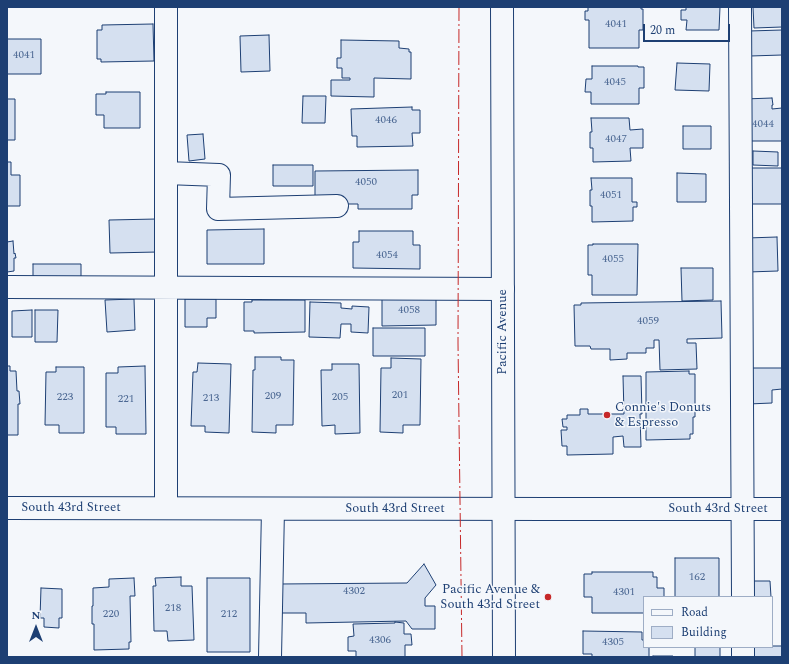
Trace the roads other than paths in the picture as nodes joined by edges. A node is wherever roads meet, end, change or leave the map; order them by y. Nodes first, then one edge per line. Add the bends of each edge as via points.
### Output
1 (166, 7) edge
2 (502, 7) edge
3 (740, 7) edge
4 (166, 173) junction
5 (337, 206) dead end
6 (7, 287) edge
7 (166, 288) junction
8 (503, 289) junction
9 (7, 508) edge
10 (166, 508) junction
11 (273, 508) junction
12 (503, 509) junction
13 (782, 509) edge
14 (743, 510) junction
15 (743, 596) edge
16 (270, 657) edge
17 (504, 657) edge

1 - 4 street
2 - 8 street, Pacific Avenue
3 - 14 street
4 - 5 street via 219,175 218,209
4 - 7 street
6 - 7 street
7 - 8 street
7 - 10 street
8 - 12 street, Pacific Avenue
9 - 10 street, South 43rd Street
10 - 11 street, South 43rd Street
11 - 12 street, South 43rd Street
11 - 16 street
12 - 14 street, South 43rd Street
12 - 17 street, Pacific Avenue
13 - 14 street, South 43rd Street
14 - 15 street

